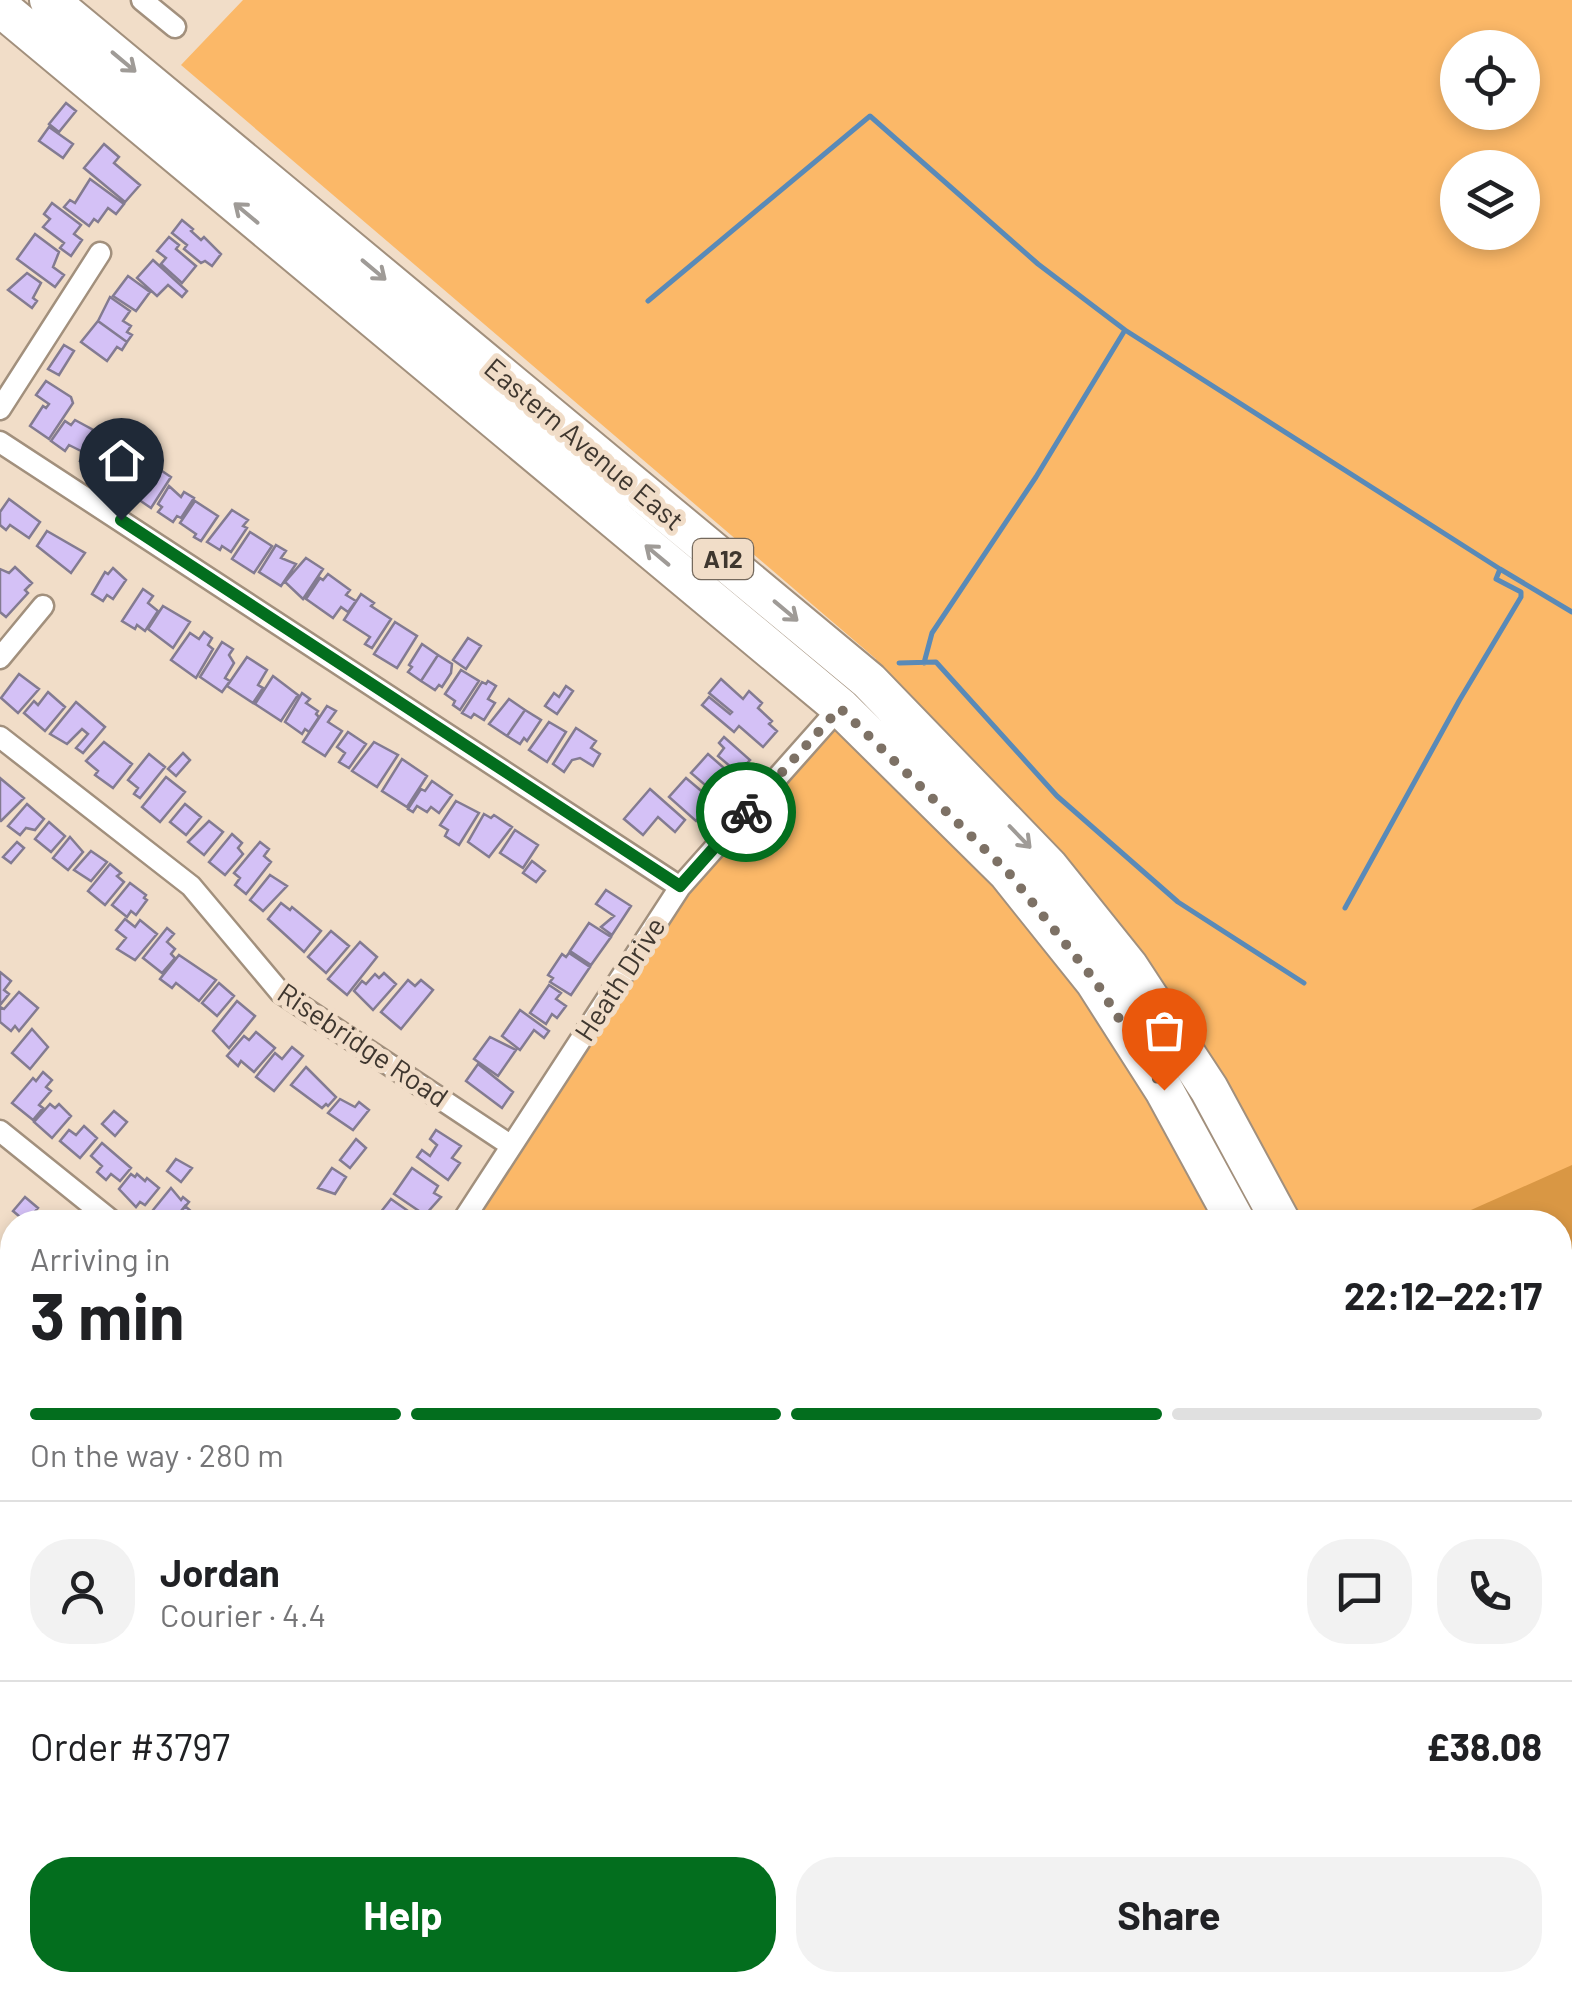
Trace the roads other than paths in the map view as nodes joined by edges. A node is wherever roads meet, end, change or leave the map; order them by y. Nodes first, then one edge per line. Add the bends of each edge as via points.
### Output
1 (49, 0) edge
2 (142, 0) edge
3 (0, 7) edge
4 (174, 27) dead end
5 (100, 253) dead end
6 (0, 409) edge
7 (0, 442) edge
8 (42, 606) dead end
9 (0, 658) edge
10 (840, 708) junction
11 (0, 737) edge
12 (680, 886) junction
13 (0, 1130) edge
14 (510, 1146) junction
15 (99, 1210) edge
16 (470, 1210) edge
17 (1229, 1210) edge
18 (1275, 1210) edge

1 -> 18 highway, Eastern Avenue East / A12 via 869,681 1048,866 1129,966 1209,1089
2 - 4 street
10 -> 3 highway, Eastern Avenue East / A12
5 - 6 street
7 - 12 street
8 - 9 street
10 - 12 street, Heath Drive
10 - 17 highway, Eastern Avenue East / A12 via 1008,872 1096,982
11 - 14 street, Risebridge Road via 191,886 280,992
12 - 14 street, Heath Drive
13 - 15 street
14 - 16 street, Heath Drive

